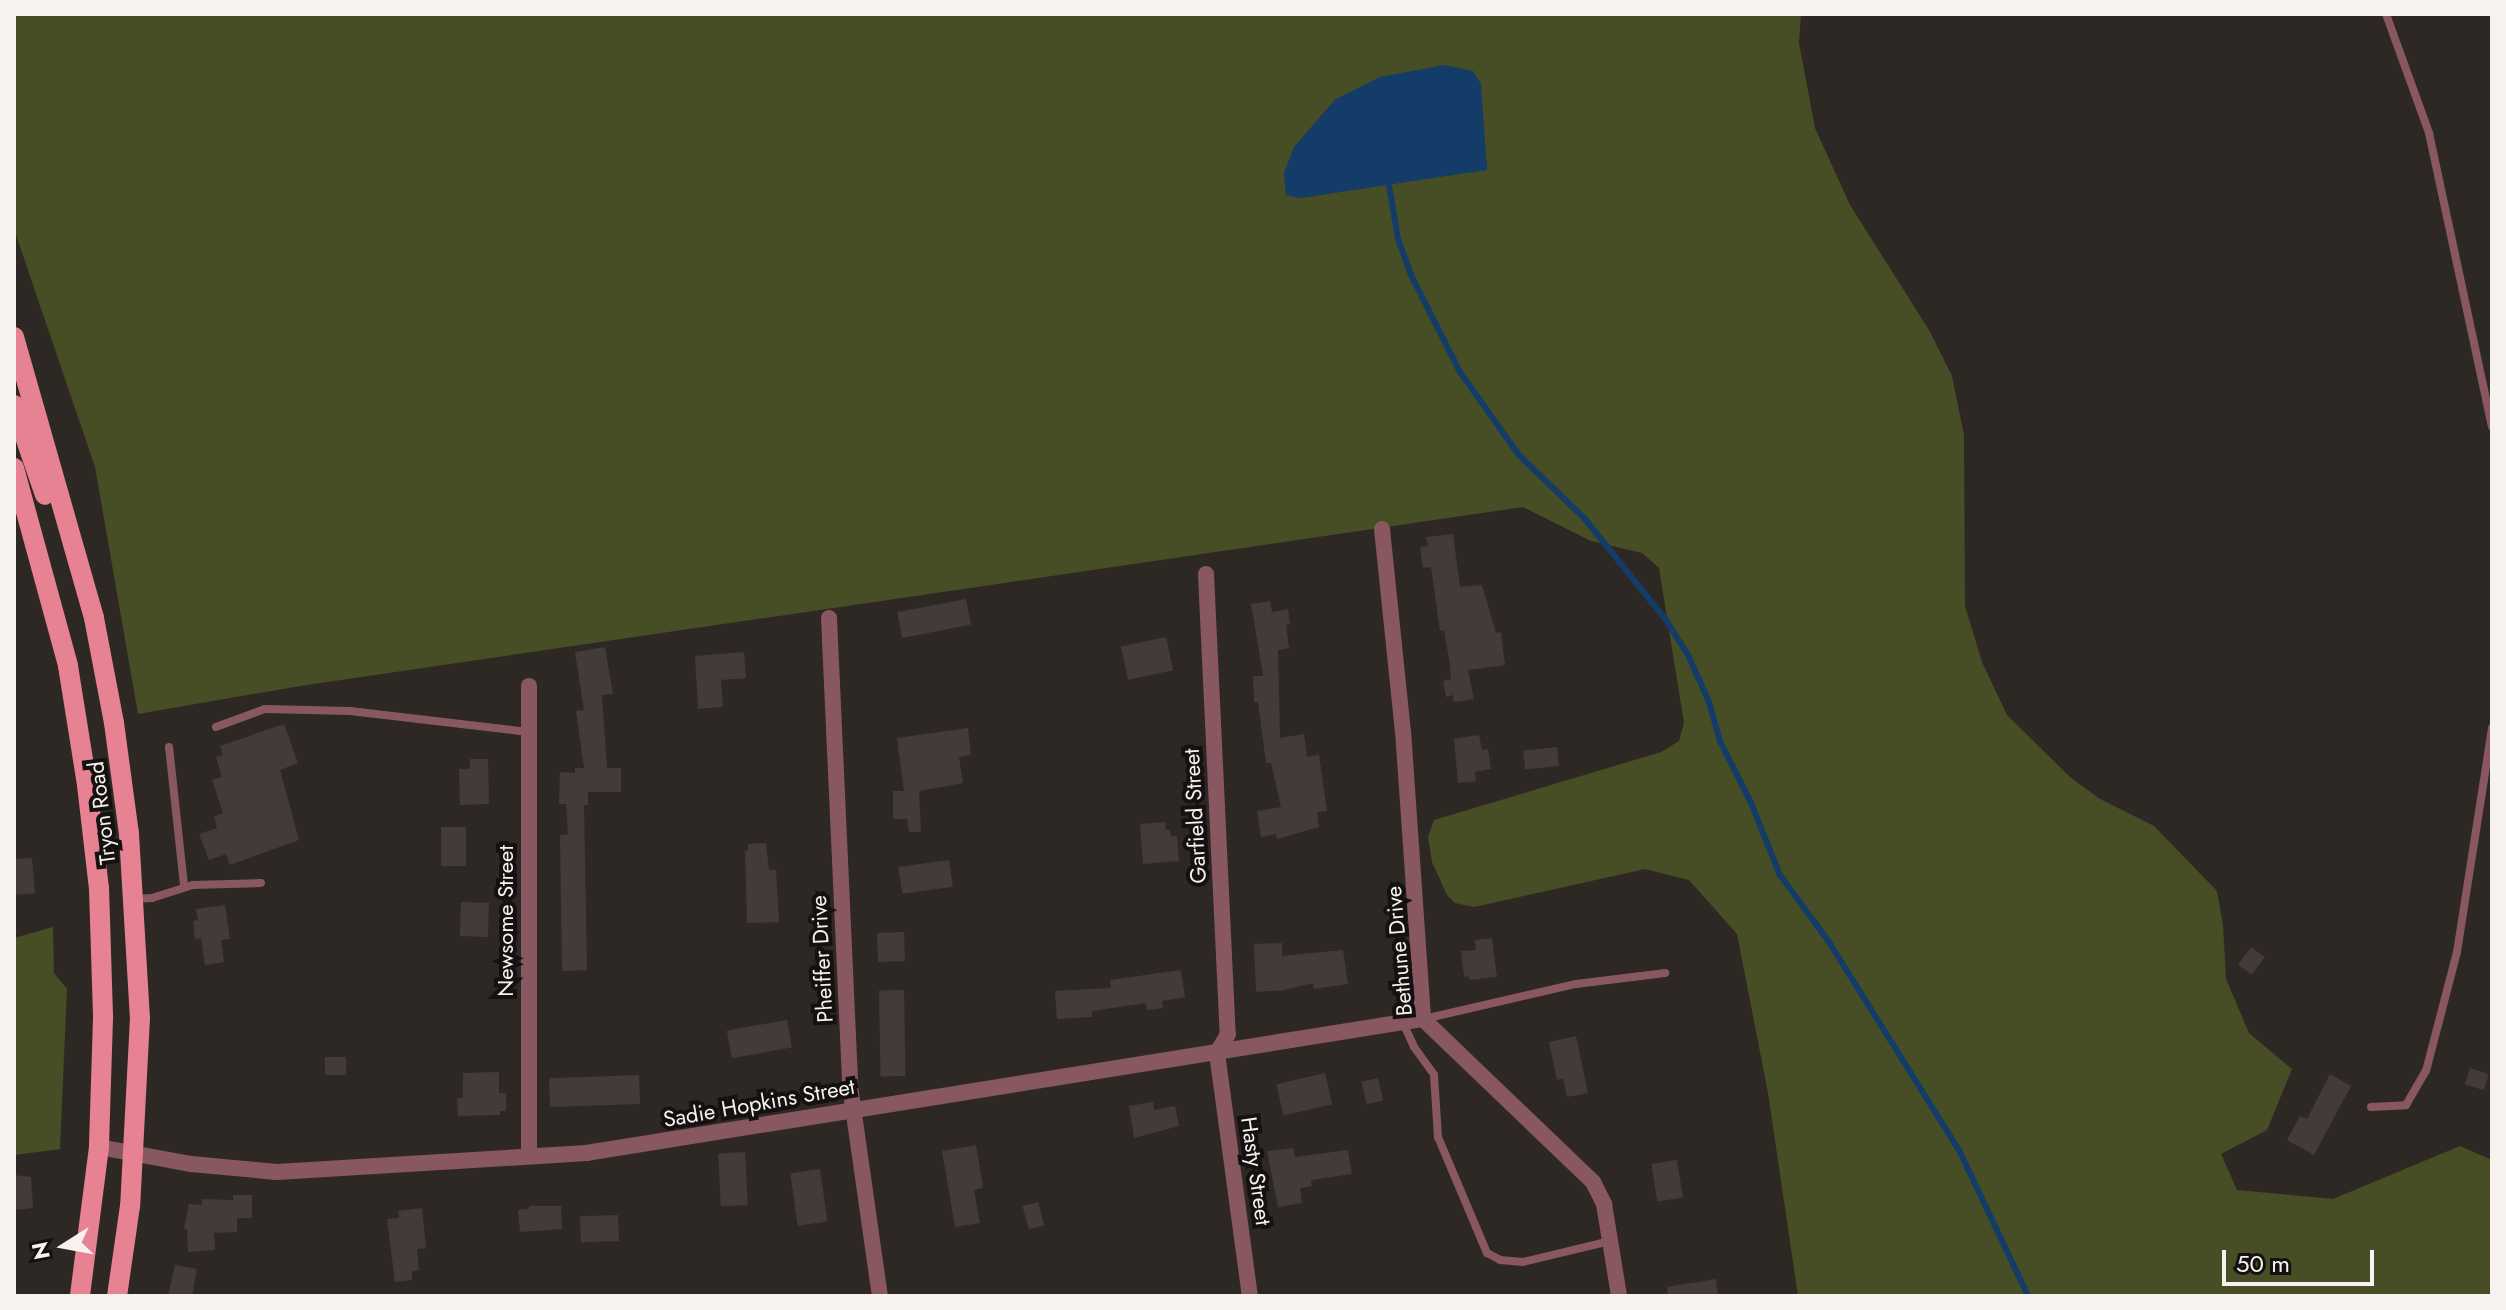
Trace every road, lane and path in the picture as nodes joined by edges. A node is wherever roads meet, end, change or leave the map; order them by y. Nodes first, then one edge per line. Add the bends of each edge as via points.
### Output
1 (2386, 14) edge
2 (14, 337) edge
3 (14, 405) edge
4 (2492, 426) edge
5 (14, 468) edge
6 (1382, 529) dead end
7 (1206, 574) dead end
8 (83, 579) junction
9 (829, 618) dead end
10 (529, 686) dead end
11 (216, 727) dead end
12 (2492, 728) edge
13 (529, 732) junction
14 (169, 747) dead end
15 (261, 883) dead end
16 (184, 886) junction
17 (135, 899) junction
18 (1665, 973) dead end
19 (1423, 1019) junction
20 (1403, 1022) junction
21 (1217, 1053) junction
22 (2371, 1107) dead end
23 (852, 1109) junction
24 (99, 1147) junction
25 (134, 1153) junction
26 (529, 1156) junction
27 (1610, 1241) junction
28 (80, 1296) edge
29 (117, 1296) edge
30 (880, 1296) edge
31 (1250, 1296) edge
32 (1619, 1296) edge

1 - 4 lane via 2429,133
2 - 8 main road, Tryon Road
3 - 8 main road via 50,511
5 - 24 main road, Tryon Road via 62,639 87,785 102,944
6 - 19 street, Bethune Drive via 1403,731
7 - 21 street, Garfield Street via 1228,1034
8 - 17 main road, Tryon Road via 114,723
9 - 23 street, Pheiffer Drive
10 - 13 street, Newsome Street
11 - 13 lane via 279,709 350,711
12 - 22 lane via 2457,952 2426,1071 2406,1105
13 - 26 street, Newsome Street
14 - 16 lane
15 - 16 lane
16 - 17 lane
17 - 25 main road, Tryon Road via 140,1018
18 - 19 lane via 1576,984
19 - 20 street, Sadie Hopkins Street
19 - 27 street, Bethune Drive via 1593,1182 1604,1204
20 - 21 street, Sadie Hopkins Street
20 - 27 lane via 1434,1075 1438,1137 1487,1253 1523,1262
21 - 23 street, Sadie Hopkins Street
21 - 31 street, Hasty Street
23 - 26 street, Sadie Hopkins Street via 656,1143
23 - 30 street, Pheiffer Drive
24 - 25 street, Sadie Hopkins Street
24 - 28 main road, Tryon Road
25 - 26 street, Sadie Hopkins Street via 277,1172
25 - 29 main road, Tryon Road
27 - 32 street, Bethune Drive

